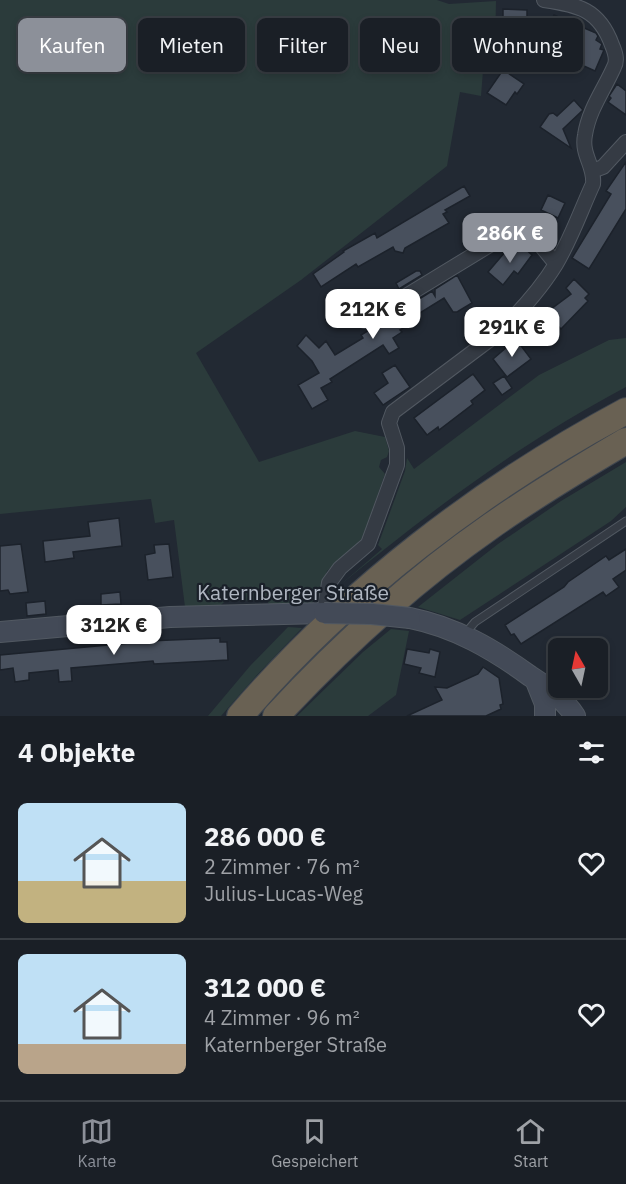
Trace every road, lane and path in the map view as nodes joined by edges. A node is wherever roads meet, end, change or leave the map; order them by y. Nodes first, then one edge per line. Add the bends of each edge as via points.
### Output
1 (544, 0) edge
2 (626, 142) edge
3 (592, 171) junction
4 (556, 264) junction
5 (365, 321) dead end
6 (626, 411) edge
7 (626, 441) edge
8 (626, 521) edge
9 (324, 613) junction
10 (0, 632) edge
11 (464, 635) junction
12 (535, 679) junction
13 (240, 716) edge
14 (276, 716) edge
15 (545, 716) edge
16 (575, 716) edge

1 - 3 street via 574,5 599,19 616,56 616,65 592,110 585,133 583,147
2 - 3 street via 603,167
3 - 4 street via 593,184
4 - 5 street via 530,232 511,232
4 - 9 street via 540,288 497,334 393,412 389,423 397,448 397,465 372,536 329,583
6 - 13 highway via 502,486 424,543 321,631
7 - 14 highway via 561,479 445,560 339,651
8 - 11 lane via 475,622
9 - 10 street, Katernberger Straße via 170,617
9 - 11 street, Katernberger Straße, bridge via 410,618
11 - 12 street, Katernberger Straße
12 - 15 street
12 - 16 street, Katernberger Straße

